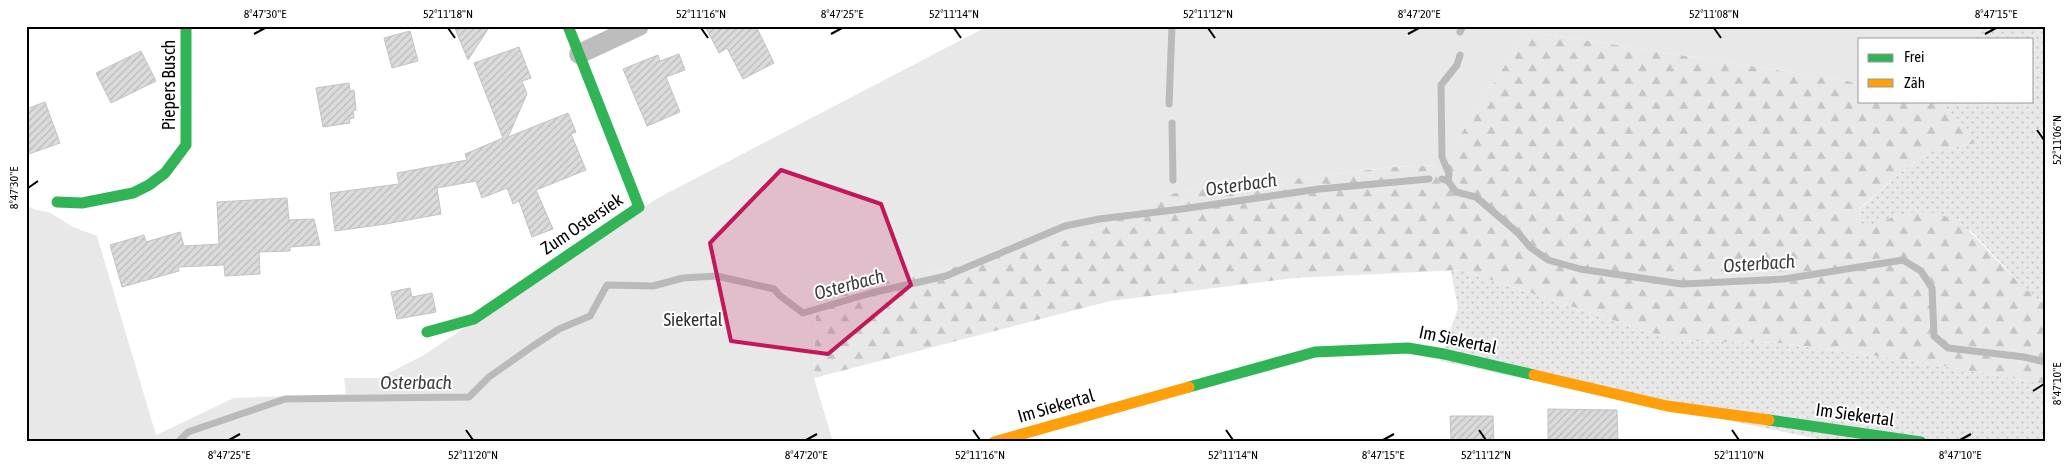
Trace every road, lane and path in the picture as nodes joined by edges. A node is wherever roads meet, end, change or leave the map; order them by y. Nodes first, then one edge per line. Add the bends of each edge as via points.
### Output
1 (186, 26) edge
2 (568, 26) edge
3 (639, 26) edge
4 (579, 54) junction
5 (57, 202) dead end
6 (428, 332) dead end
7 (994, 442) edge
8 (1921, 442) edge

1 - 5 street, Piepers Busch via 186,146 165,173 133,193 82,203
2 - 4 street, Zum Ostersiek
3 - 4 street
4 - 6 street, Zum Ostersiek via 640,207 474,319
7 - 8 street, Im Siekertal via 1315,352 1408,348 1667,406

